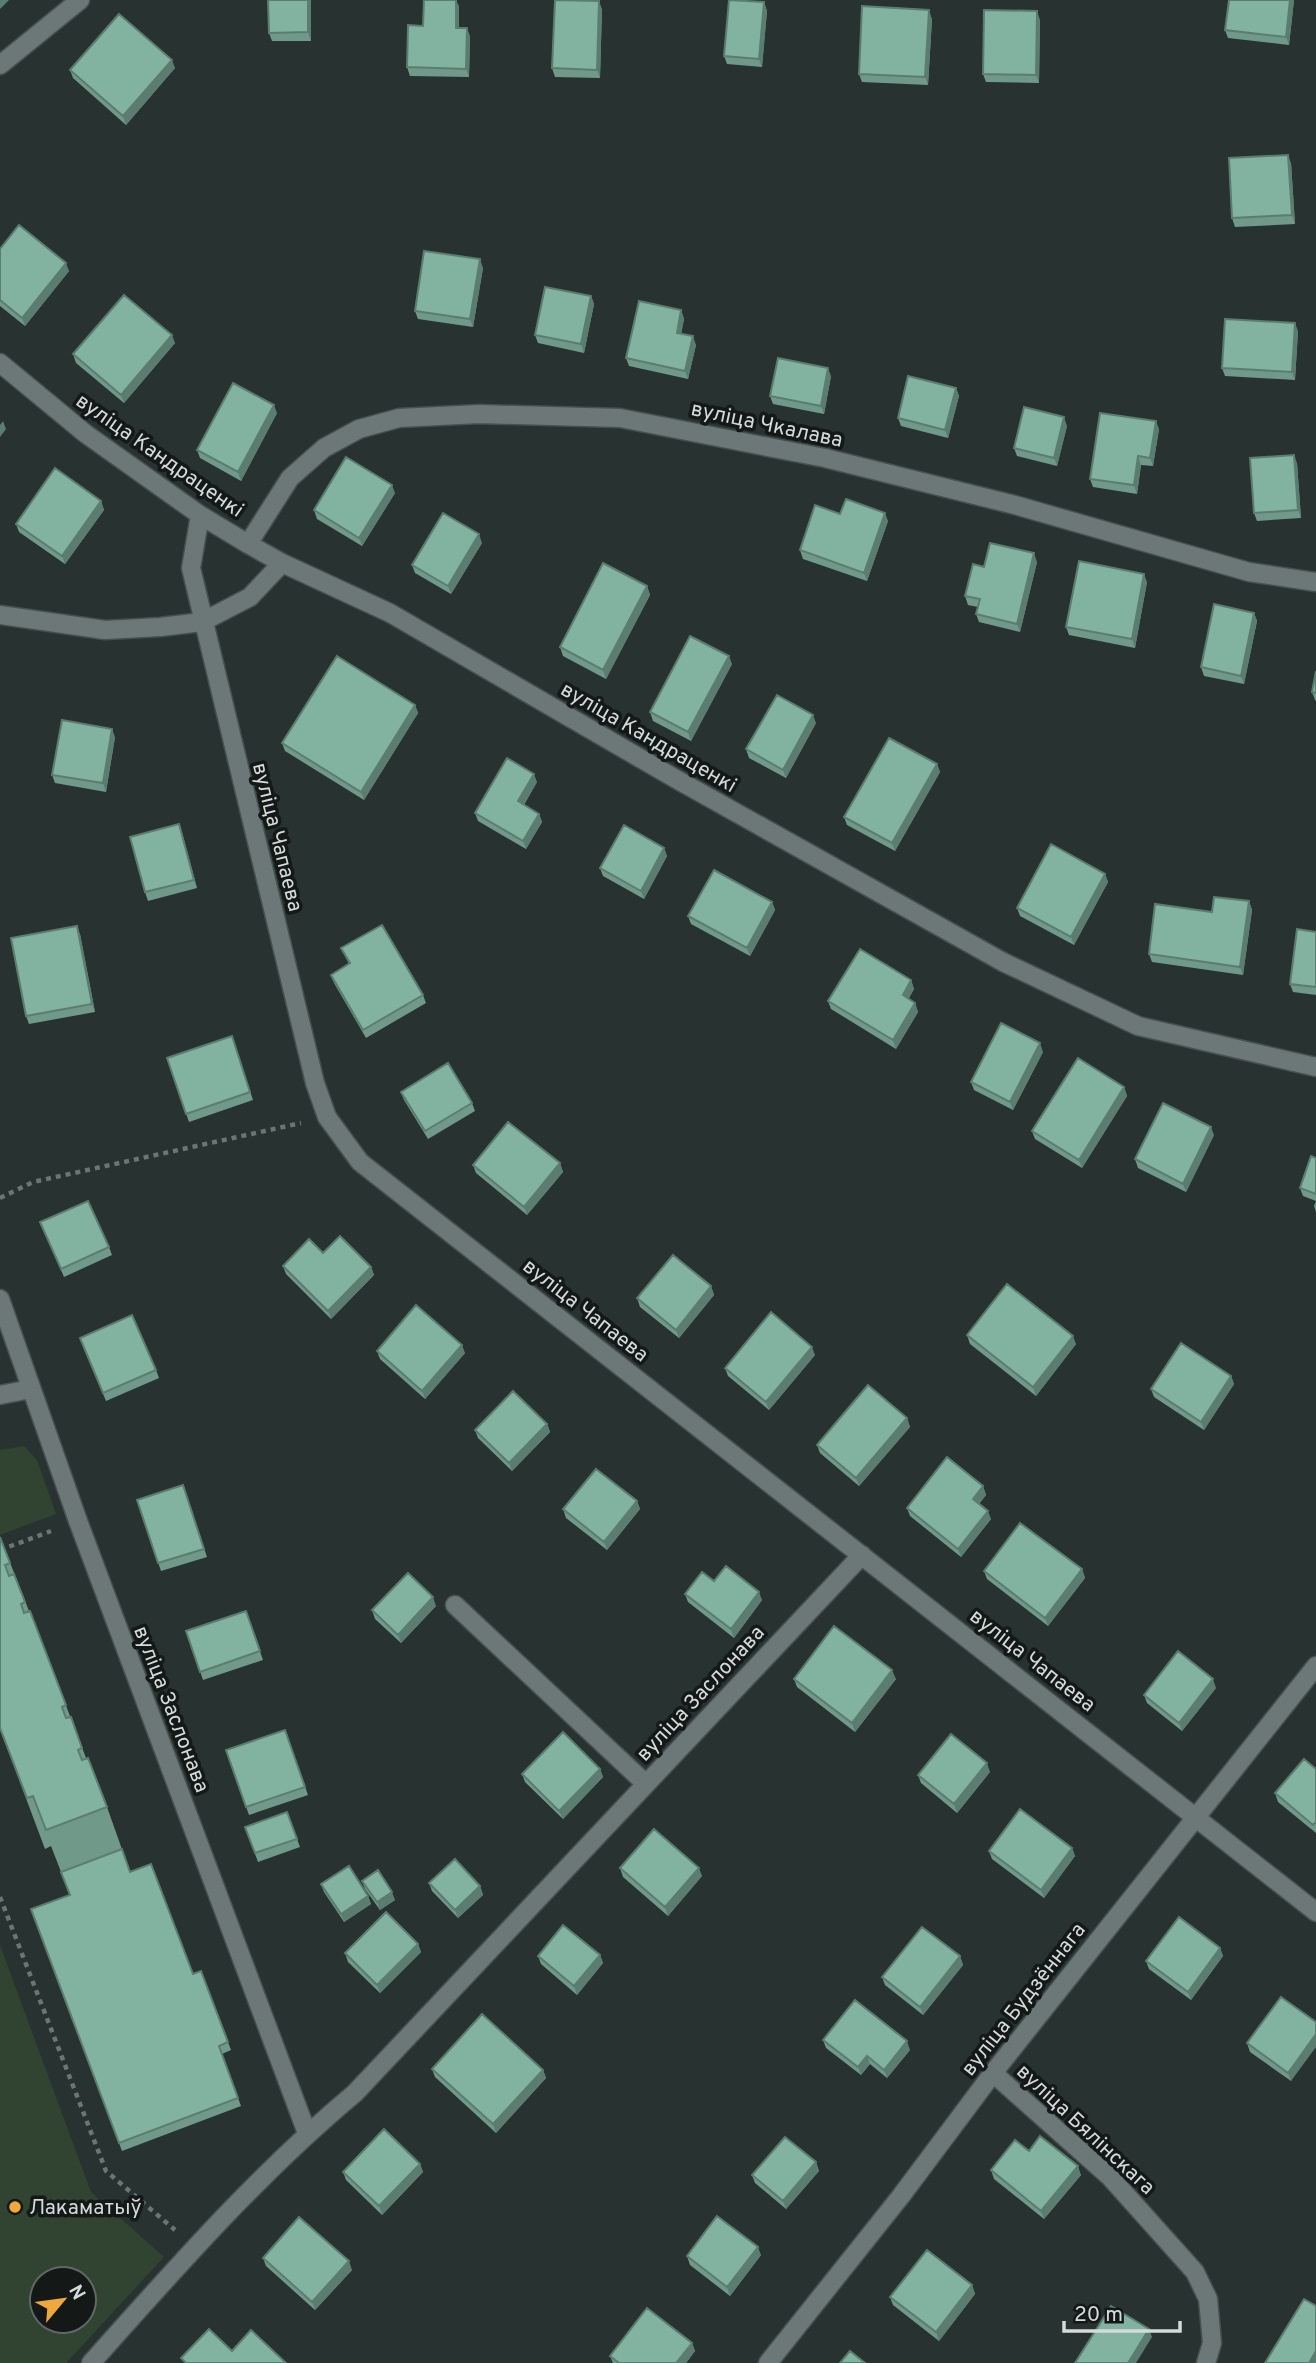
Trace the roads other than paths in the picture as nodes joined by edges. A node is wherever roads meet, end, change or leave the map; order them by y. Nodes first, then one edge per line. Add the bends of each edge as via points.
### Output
1 (80, 0) edge
2 (0, 65) edge
3 (0, 363) edge
4 (200, 515) junction
5 (248, 544) junction
6 (282, 563) junction
7 (1316, 582) edge
8 (0, 615) edge
9 (202, 622) junction
10 (1316, 1067) edge
11 (0, 1299) edge
12 (32, 1389) junction
13 (0, 1395) edge
14 (862, 1555) junction
15 (455, 1605) dead end
16 (1316, 1666) edge
17 (646, 1784) junction
18 (1196, 1818) junction
19 (1316, 1912) edge
20 (993, 2073) junction
21 (307, 2133) junction
22 (91, 2363) edge
23 (768, 2363) edge
24 (1206, 2363) edge

1 - 2 street
3 - 4 street, вуліца Кандраценкі via 86,434
4 - 5 street, вуліца Кандраценкі
4 - 9 street, вуліца Чапаева via 191,568
5 - 6 street, вуліца Кандраценкі
5 - 7 street, вуліца Чкалава via 290,478 324,448 359,429 400,418 479,414 620,418 825,458 1015,505 1249,572
6 - 9 street via 250,597
6 - 10 street, вуліца Кандраценкі via 390,613 1003,962 1138,1026
8 - 9 street via 105,630
9 - 14 street, вуліца Чапаева via 327,1117 360,1162
11 - 12 street, вуліца Заслонава
12 - 13 street
12 - 21 street, вуліца Заслонава
14 - 17 street, вуліца Заслонава
14 - 18 street, вуліца Чапаева
15 - 17 street
16 - 18 street, вуліца Будзённага
17 - 21 street, вуліца Заслонава via 355,2093
18 - 19 street, вуліца Чапаева
18 - 20 street, вуліца Будзённага
20 - 23 street, вуліца Будзённага
20 - 24 street, вуліца Бялінскага via 1110,2177 1195,2272 1208,2299 1212,2343
21 - 22 street, вуліца Заслонава via 194,2246

